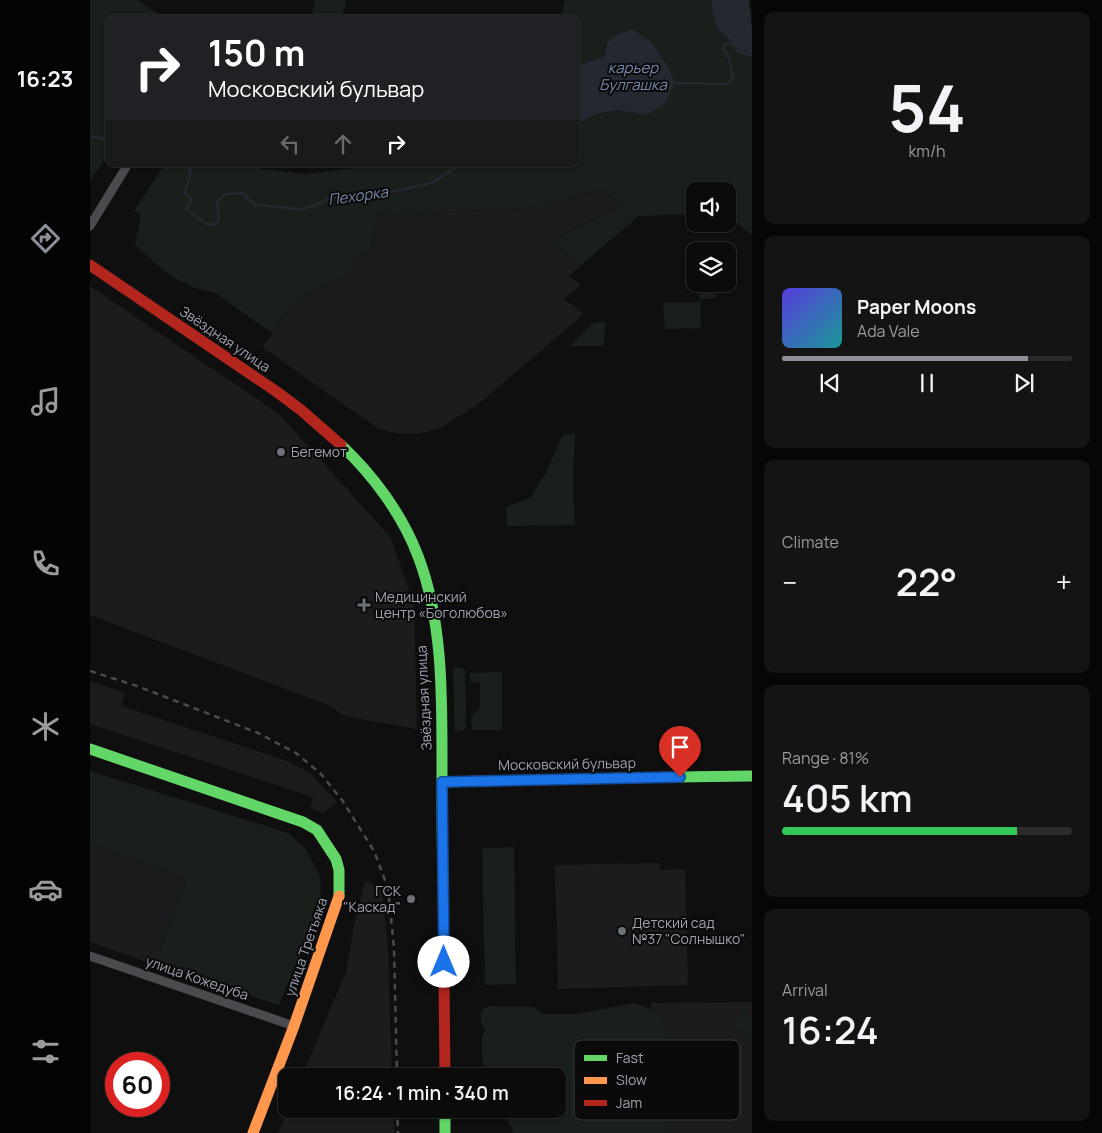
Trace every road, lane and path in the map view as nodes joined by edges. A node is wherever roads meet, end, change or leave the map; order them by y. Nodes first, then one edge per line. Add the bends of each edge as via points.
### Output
1 (126, 167) edge
2 (90, 226) edge
3 (90, 265) edge
4 (90, 749) edge
5 (752, 776) edge
6 (442, 782) junction
7 (90, 956) edge
8 (294, 1026) junction
9 (445, 1068) edge
10 (445, 1118) edge
11 (253, 1133) edge
12 (445, 1133) edge

1 - 2 street
3 - 6 main road, Звёздная улица via 297,407 365,470 390,505 410,536 422,566 430,600 440,666
4 - 8 main road, улица Третьяка via 303,822 317,830 336,859 339,899
5 - 6 main road, Московский бульвар
6 - 9 main road, Звёздная улица
7 - 8 street, улица Кожедуба
8 - 11 main road, улица Третьяка
10 - 12 main road

